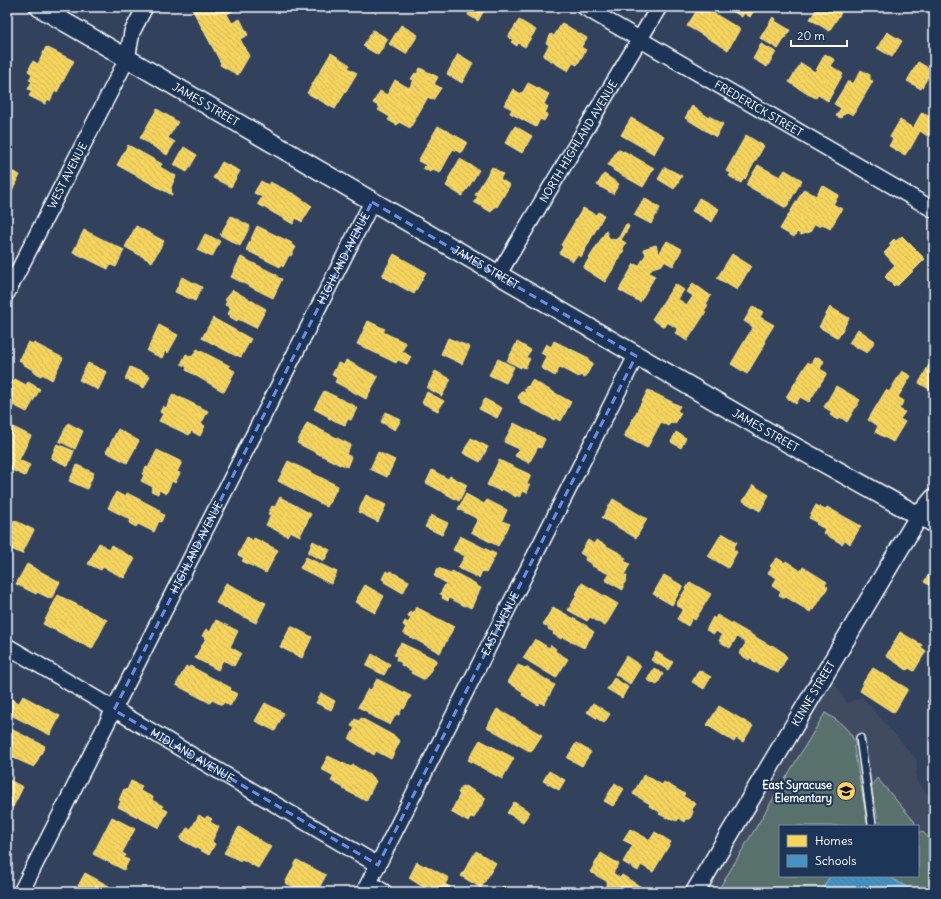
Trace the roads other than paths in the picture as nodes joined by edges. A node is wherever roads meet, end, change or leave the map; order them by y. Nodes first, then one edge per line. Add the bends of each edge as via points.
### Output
1 (39, 7) edge
2 (145, 7) edge
3 (584, 7) edge
4 (659, 7) edge
5 (639, 40) junction
6 (127, 58) junction
7 (372, 202) junction
8 (934, 210) edge
9 (498, 275) junction
10 (7, 293) edge
11 (636, 356) junction
12 (934, 498) edge
13 (926, 520) edge
14 (7, 646) edge
15 (114, 710) junction
16 (860, 738) dead end
17 (872, 824) dead end
18 (378, 865) junction
19 (366, 887) edge
20 (21, 892) edge
21 (384, 892) edge
22 (695, 892) edge

1 - 6 street, JAMES STREET
2 - 6 street, WEST AVENUE via 132,32
3 - 5 street, FREDERICK STREET
4 - 5 street, NORTH HIGHLAND AVENUE
5 - 8 street, FREDERICK STREET
5 - 9 street, NORTH HIGHLAND AVENUE
6 - 7 street, JAMES STREET
6 - 10 street, WEST AVENUE
7 - 9 street, JAMES STREET
7 - 15 street, HIGHLAND AVENUE
9 - 11 street, JAMES STREET
11 - 13 street, JAMES STREET
11 - 18 street, EAST AVENUE
12 - 13 street, KINNE STREET
13 - 22 street, KINNE STREET
14 - 15 street, MIDLAND AVENUE
15 - 18 street, MIDLAND AVENUE
15 - 20 street, HIGHLAND AVENUE
16 - 17 lane
18 - 19 street, EAST AVENUE
19 - 21 street

